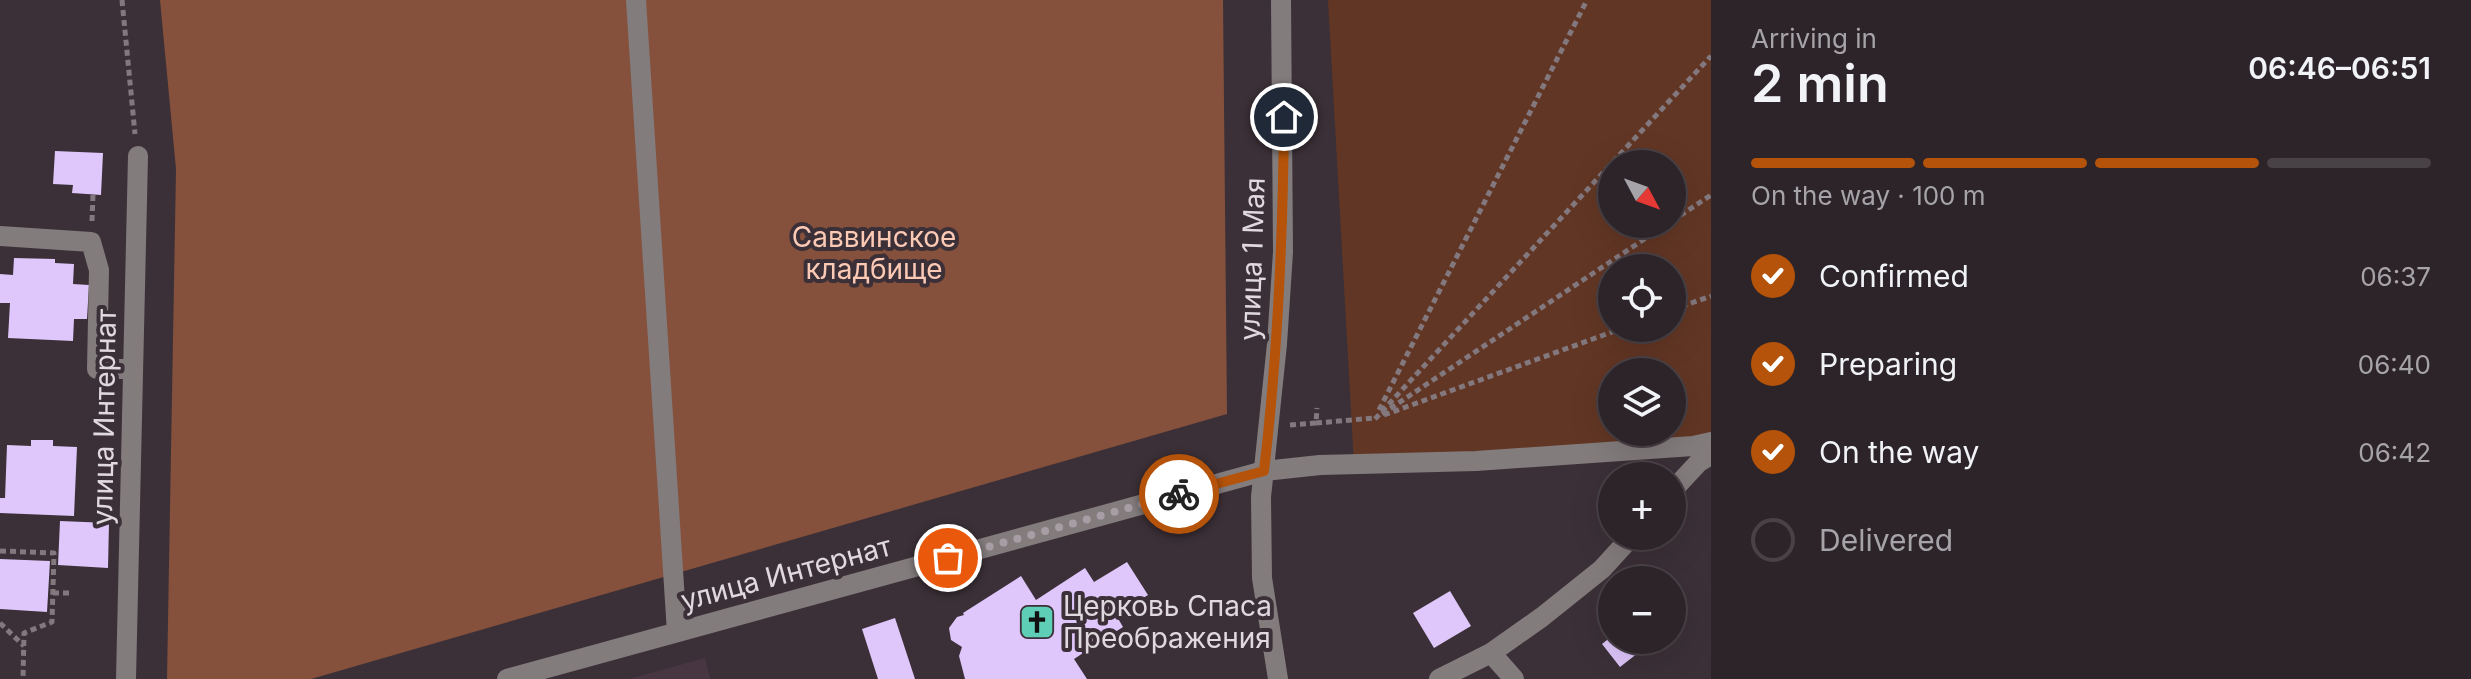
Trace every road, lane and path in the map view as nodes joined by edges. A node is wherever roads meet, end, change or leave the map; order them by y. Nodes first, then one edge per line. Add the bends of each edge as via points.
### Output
1 (122, 0) edge
2 (636, 0) edge
3 (1281, 0) edge
4 (1587, 0) edge
5 (1711, 56) edge
6 (138, 156) joint
7 (1711, 195) edge
8 (1686, 212) edge
9 (0, 236) edge
10 (1646, 238) edge
11 (1711, 296) edge
12 (1686, 305) edge
13 (1598, 337) edge
14 (133, 369) junction
15 (1375, 419) junction
16 (1316, 423) dead end
17 (1711, 442) edge
18 (1711, 455) edge
19 (1264, 471) junction
20 (1686, 476) edge
21 (1619, 550) edge
22 (0, 551) edge
23 (53, 593) junction
24 (69, 593) dead end
25 (0, 623) edge
26 (677, 632) junction
27 (24, 646) junction
28 (1491, 653) junction
29 (23, 679) edge
30 (126, 679) edge
31 (507, 679) edge
32 (1278, 679) edge
33 (1439, 679) edge
34 (1514, 679) edge

1 - 6 path
2 - 26 street
3 - 19 street, улица 1 Мая via 1283,252
4 - 15 path
5 - 15 path
6 - 14 street, улица Интернат
7 - 8 path
9 - 14 street via 91,242 99,270 97,369
10 - 15 path
11 - 12 path
13 - 15 path
14 - 30 street, улица Интернат
15 - 16 path
17 - 19 street, улица Интернат
18 - 20 street
19 - 26 street, улица Интернат
19 - 32 street, улица 1 Мая via 1262,578
21 - 28 street via 1602,569
22 - 23 path via 54,553
23 - 24 path
23 - 27 path via 52,622 24,633
25 - 27 path
26 - 31 street, улица Интернат
27 - 29 path
28 - 33 street
28 - 34 street

